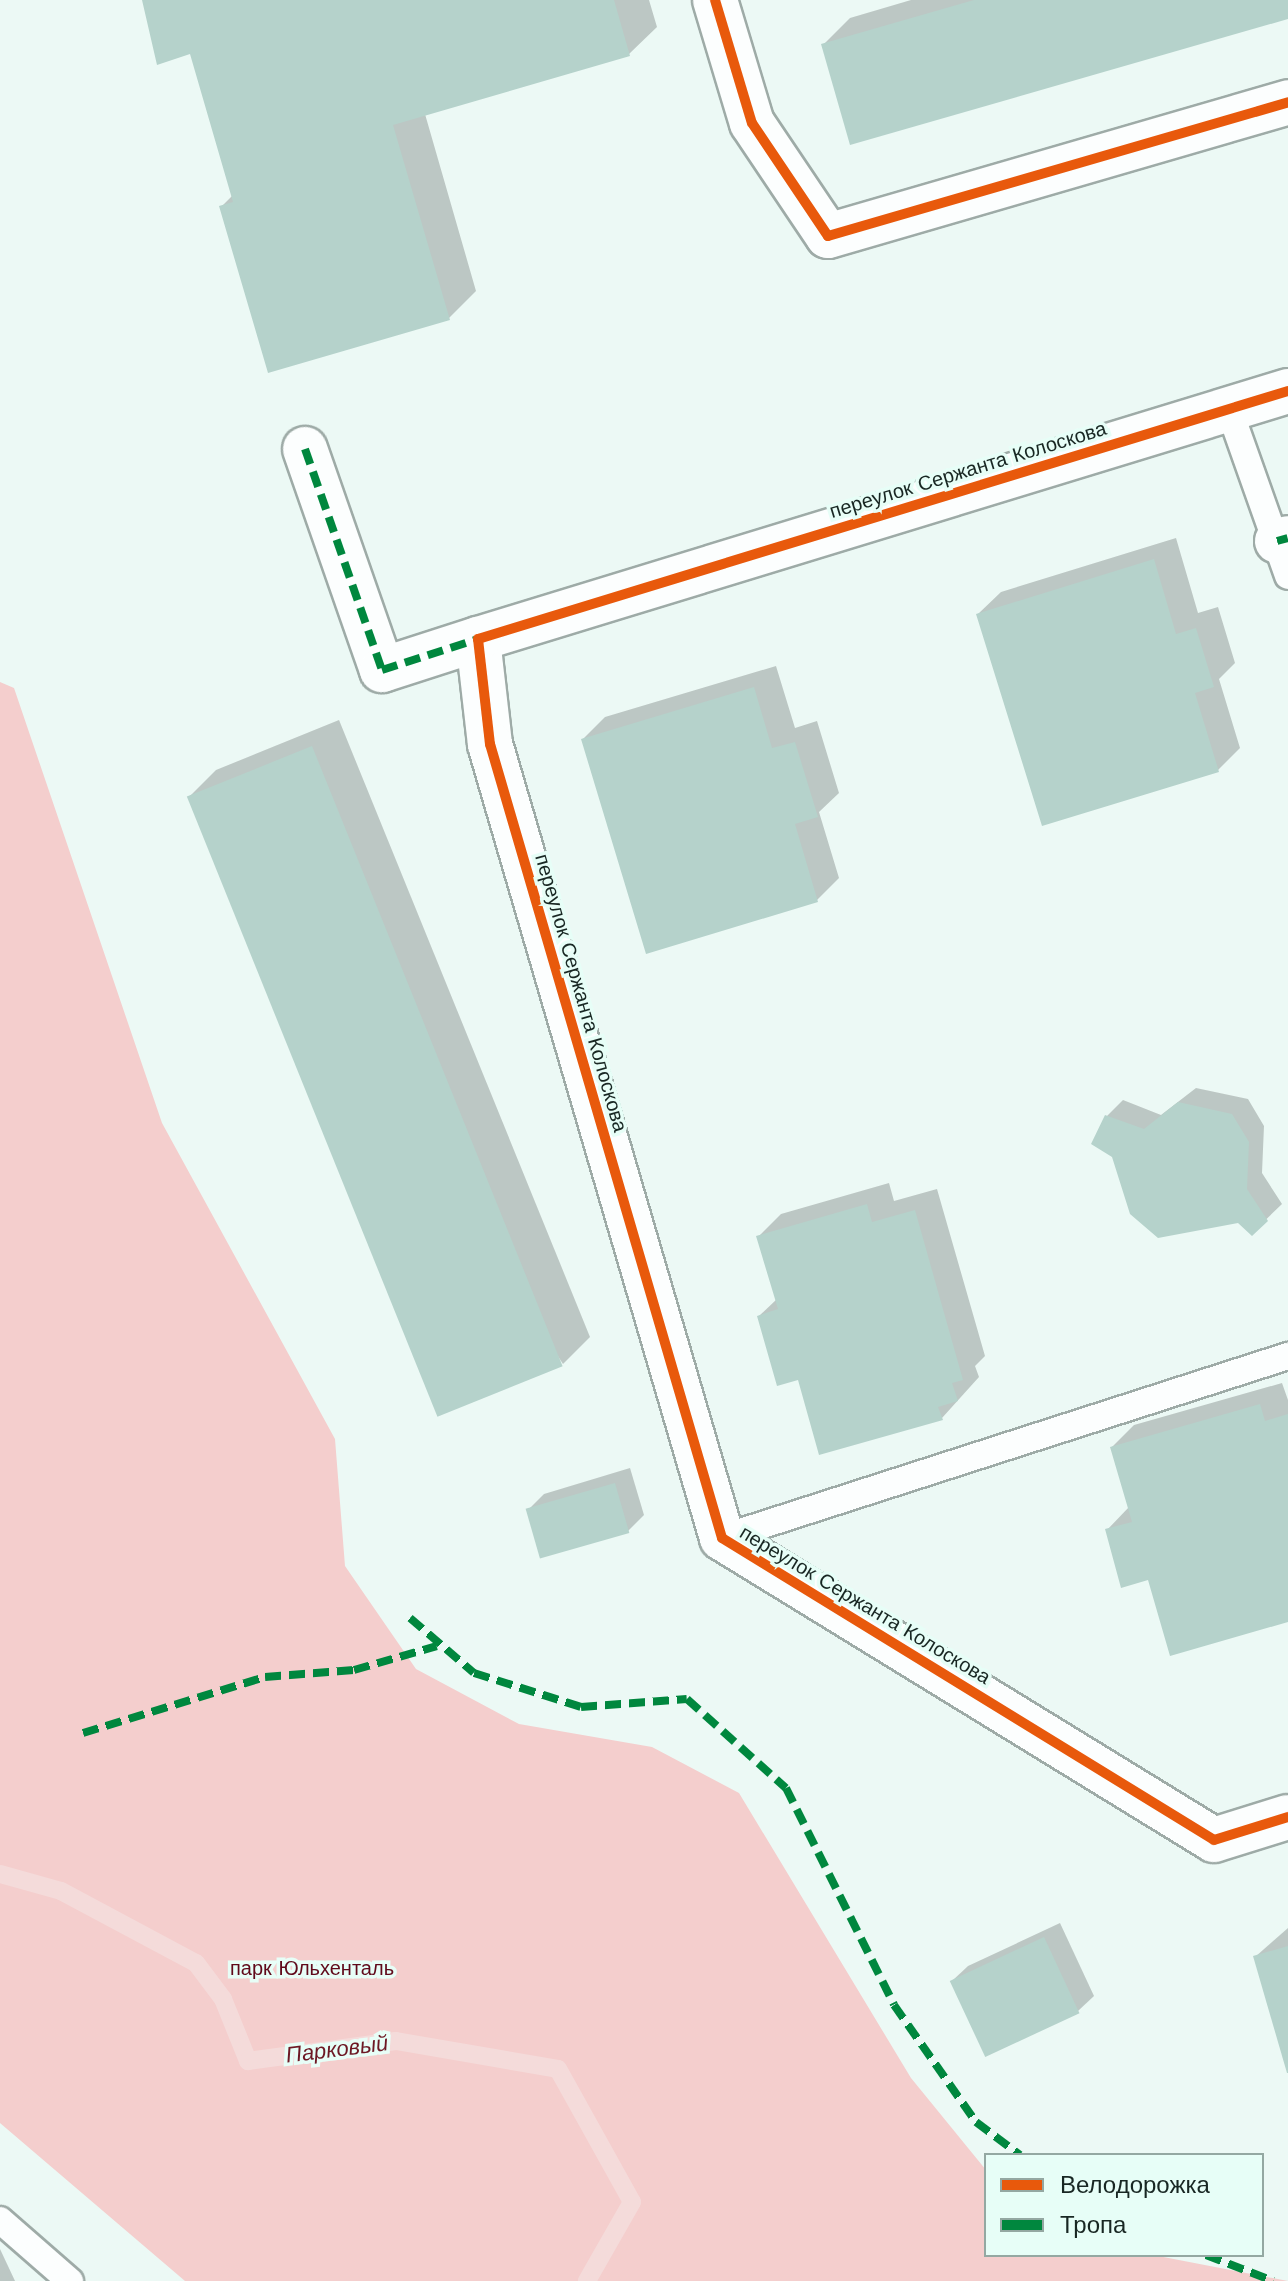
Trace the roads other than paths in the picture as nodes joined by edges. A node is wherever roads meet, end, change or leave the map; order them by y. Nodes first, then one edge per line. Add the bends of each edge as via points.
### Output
1 (715, 0) edge
2 (1288, 102) edge
3 (1288, 391) edge
4 (1229, 409) junction
5 (305, 449) dead end
6 (1284, 551) edge
7 (478, 639) junction
8 (1288, 1356) edge
9 (722, 1538) junction
10 (1288, 1817) edge
11 (0, 2220) edge
12 (70, 2281) edge

1 - 2 street via 752,123 828,236
3 - 4 street, переулок Сержанта Колоскова
4 - 6 lane
4 - 7 street, переулок Сержанта Колоскова
5 - 7 street via 382,670
7 - 9 street, переулок Сержанта Колоскова via 490,744
8 - 9 lane
9 - 10 street, переулок Сержанта Колоскова via 1214,1840
11 - 12 lane

